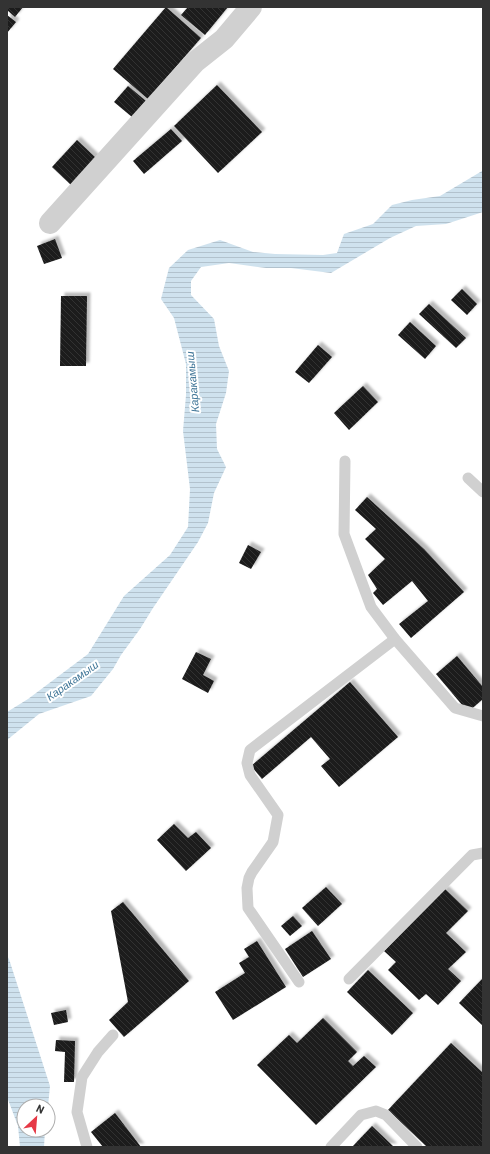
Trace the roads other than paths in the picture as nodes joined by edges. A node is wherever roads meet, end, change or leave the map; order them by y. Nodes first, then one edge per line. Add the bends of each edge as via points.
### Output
1 (251, 7) edge
2 (50, 223) dead end
3 (345, 461) dead end
4 (468, 478) dead end
5 (483, 492) edge
6 (395, 639) junction
7 (483, 716) edge
8 (483, 853) edge
9 (349, 979) dead end
10 (300, 982) dead end
11 (113, 1035) dead end
12 (333, 1146) edge
13 (87, 1147) edge
14 (417, 1147) edge

1 - 2 street via 224,39 195,62
3 - 6 lane via 344,534 371,607
4 - 5 lane
6 - 7 lane via 455,708
6 - 10 lane via 250,750 250,775 278,815 274,842 249,878 248,908
8 - 9 lane via 472,855
11 - 13 lane via 98,1052 82,1078 77,1112
12 - 14 lane via 361,1115 376,1111 386,1115

